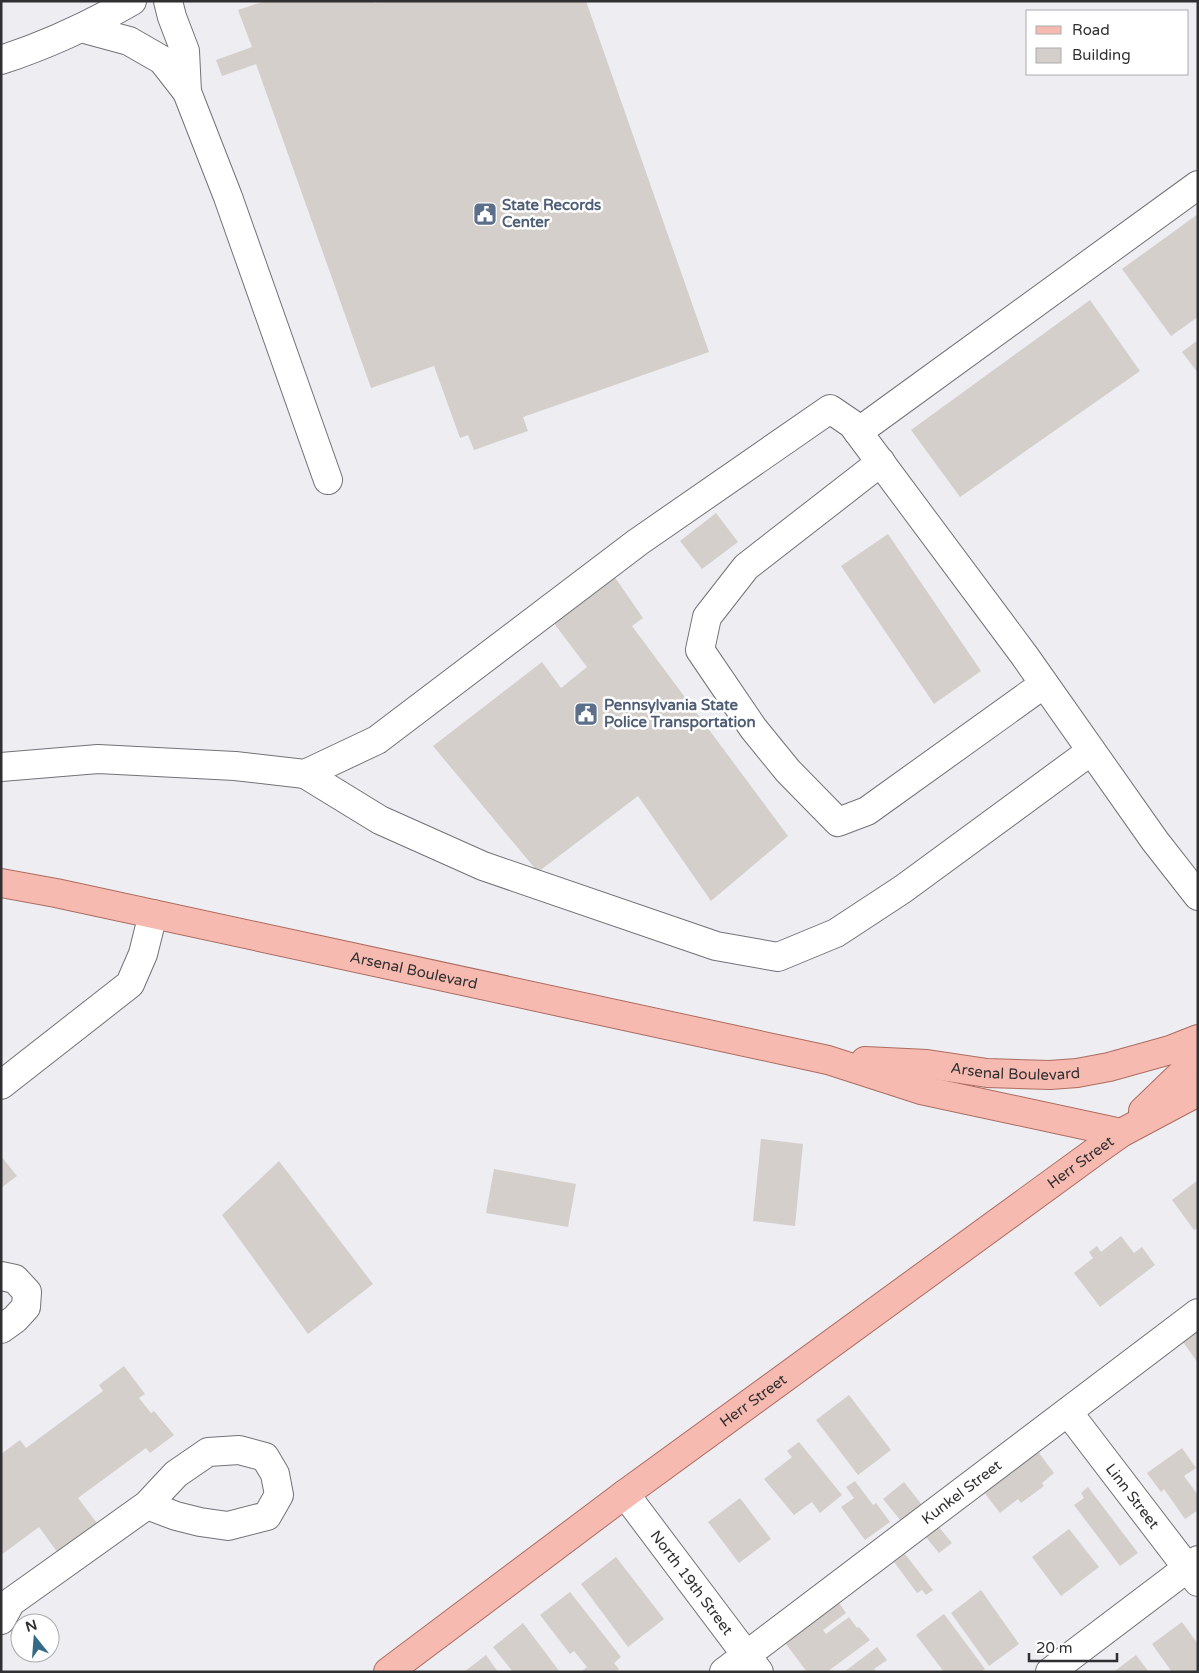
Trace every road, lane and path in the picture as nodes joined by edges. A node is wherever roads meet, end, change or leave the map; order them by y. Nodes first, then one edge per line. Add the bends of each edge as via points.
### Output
1 (132, 1) edge
2 (168, 1) edge
3 (81, 28) junction
4 (1, 60) edge
5 (187, 92) junction
6 (1198, 185) edge
7 (858, 432) junction
8 (881, 462) junction
9 (328, 480) dead end
10 (1044, 684) junction
11 (1091, 750) junction
12 (1, 767) edge
13 (305, 774) junction
14 (1, 883) edge
15 (1198, 896) edge
16 (153, 914) junction
17 (1198, 1039) edge
18 (1198, 1058) edge
19 (828, 1060) junction
20 (1, 1085) edge
21 (1198, 1092) edge
22 (1121, 1133) junction
23 (1, 1276) edge
24 (1198, 1313) edge
25 (1, 1329) edge
26 (1068, 1412) junction
27 (625, 1494) junction
28 (147, 1505) dead end
29 (1194, 1570) edge
30 (1, 1620) edge
31 (753, 1663) edge
32 (388, 1672) edge
33 (724, 1672) edge
34 (1050, 1672) edge

1 - 3 street
2 - 5 street via 185,51
3 - 4 street
3 - 5 street via 129,41 162,60
5 - 9 street via 228,197
6 - 7 street
7 - 8 street
7 - 13 street via 830,409 638,542 377,740
8 - 10 street
8 - 10 street via 746,567 707,617 700,650 753,728 788,771 838,822 867,812
10 - 11 street
11 - 13 street via 851,924 778,957 716,946 482,866 380,820
11 - 15 street
12 - 13 street via 98,759 235,766
14 - 16 main road, Arsenal Boulevard
16 - 19 main road, Arsenal Boulevard
16 - 20 street via 130,984
17 - 19 main road, Arsenal Boulevard via 1109,1067 1050,1075 987,1073 927,1064
18 - 22 main road, Herr Street
19 - 22 main road, Arsenal Boulevard via 922,1090
21 - 22 main road, Herr Street
22 - 27 main road, Herr Street
23 - 25 street via 15,1279 27,1292 26,1307
24 - 26 street, Kunkel Street
26 - 29 street, Linn Street
26 - 31 street, Kunkel Street
27 - 31 street, North 19th Street
27 - 32 main road, Herr Street
28 - 30 street via 11,1602
29 - 34 street
31 - 33 street, Kunkel Street

